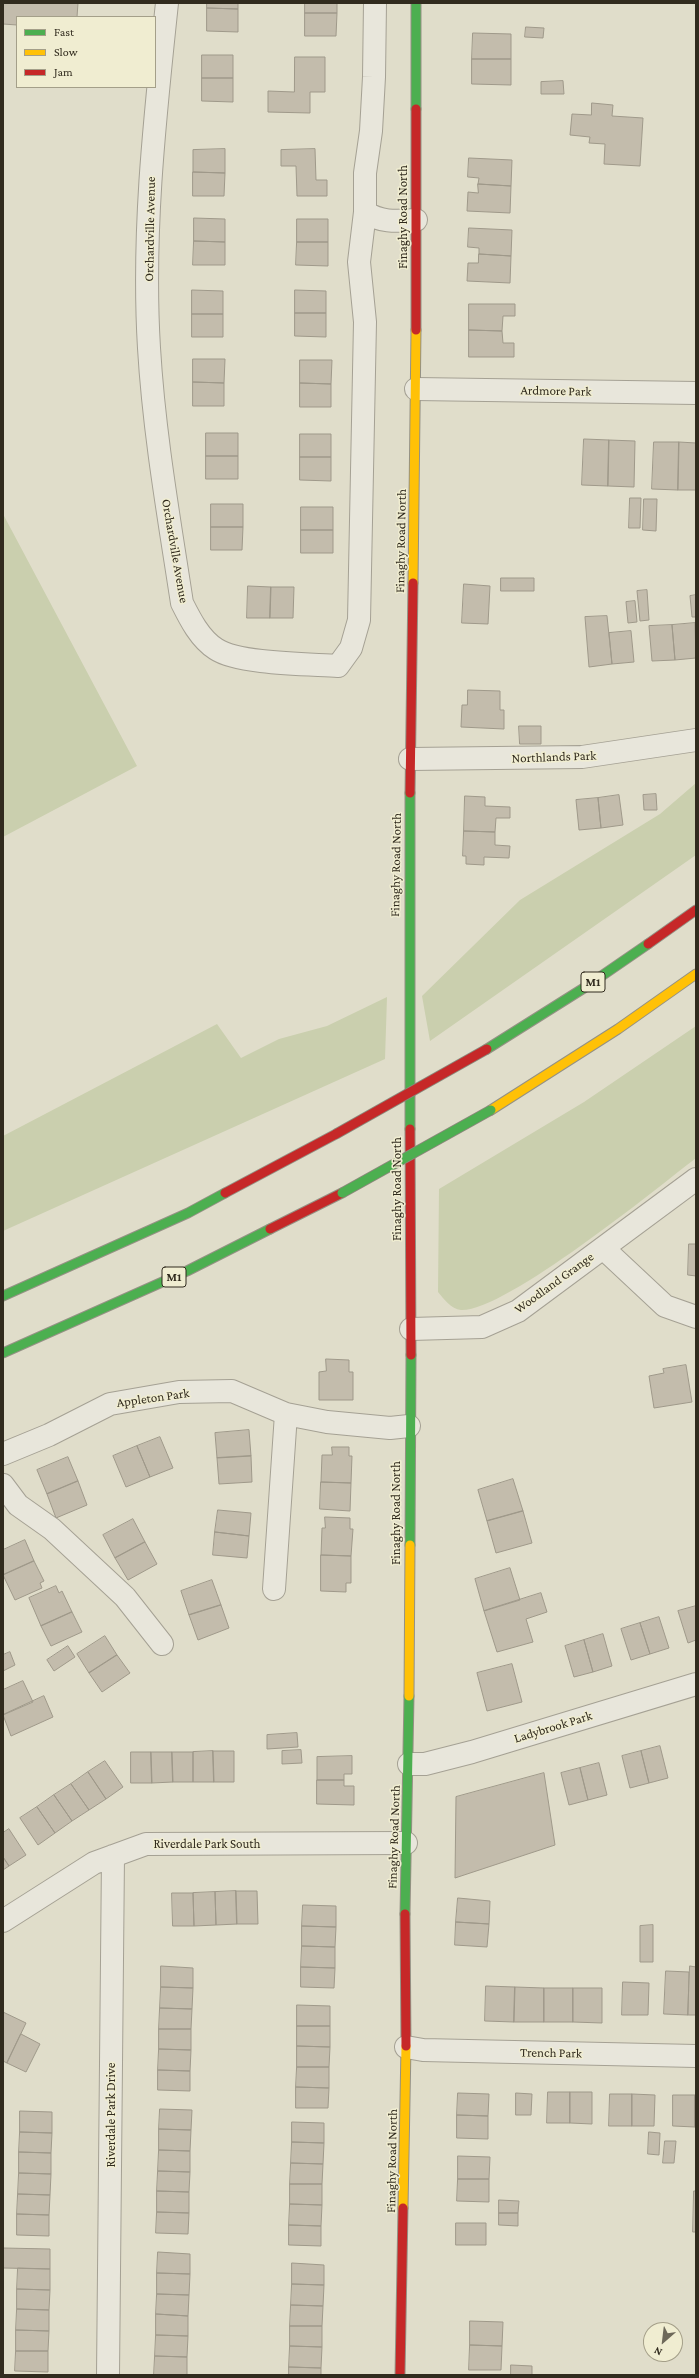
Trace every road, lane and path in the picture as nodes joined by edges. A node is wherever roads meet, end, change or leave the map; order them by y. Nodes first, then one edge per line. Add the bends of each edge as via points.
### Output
1 (167, 3) edge
2 (375, 3) edge
3 (416, 3) edge
4 (365, 212) junction
5 (416, 220) junction
6 (416, 390) junction
7 (696, 393) edge
8 (696, 740) edge
9 (410, 759) junction
10 (696, 910) edge
11 (696, 974) edge
12 (696, 1179) edge
13 (603, 1248) junction
14 (3, 1296) edge
15 (696, 1317) edge
16 (411, 1329) junction
17 (3, 1353) edge
18 (286, 1414) junction
19 (410, 1426) junction
20 (3, 1454) edge
21 (3, 1485) edge
22 (274, 1589) dead end
23 (162, 1644) dead end
24 (696, 1684) edge
25 (409, 1764) junction
26 (406, 1843) junction
27 (114, 1856) junction
28 (3, 1921) edge
29 (406, 2047) junction
30 (696, 2056) edge
31 (108, 2375) edge
32 (400, 2375) edge

1 - 4 street, Orchardville Avenue via 148,217 149,346 154,416 182,603 192,624 215,649 232,657 338,666 351,648 359,620 365,322 359,262
2 - 4 street, Orchardville Avenue via 374,77 371,131 365,174
3 - 5 main road, Finaghy Road North
4 - 5 street via 374,218 384,220
5 - 6 main road, Finaghy Road North
6 - 7 street, Ardmore Park
6 - 9 main road, Finaghy Road North
8 - 9 street, Northlands Park via 582,757
9 - 16 main road, Finaghy Road North via 408,886
10 - 14 main road, M1, bridge via 584,988 487,1049 336,1134 188,1213
11 - 17 main road, M1, bridge via 618,1029 491,1110 342,1193 187,1271
12 - 13 street, Woodland Grange
13 - 15 street, Woodland Grange via 666,1306
13 - 16 street, Woodland Grange via 518,1311 482,1327
16 - 19 main road, Finaghy Road North
18 - 19 street, Appleton Park via 327,1422 390,1428
18 - 20 street, Appleton Park via 232,1391 179,1392 110,1404 49,1435
18 - 22 street
19 - 25 main road, Finaghy Road North
21 - 23 street via 18,1505 52,1529 125,1597
24 - 25 street, Ladybrook Park via 472,1752 425,1764
25 - 26 main road, Finaghy Road North
26 - 27 street, Riverdale Park South via 146,1844
26 - 29 main road, Finaghy Road North
27 - 28 street, Riverdale Park South via 94,1863
27 - 31 street, Riverdale Park Drive
29 - 30 street, Trench Park via 423,2050
29 - 32 main road, Finaghy Road North

